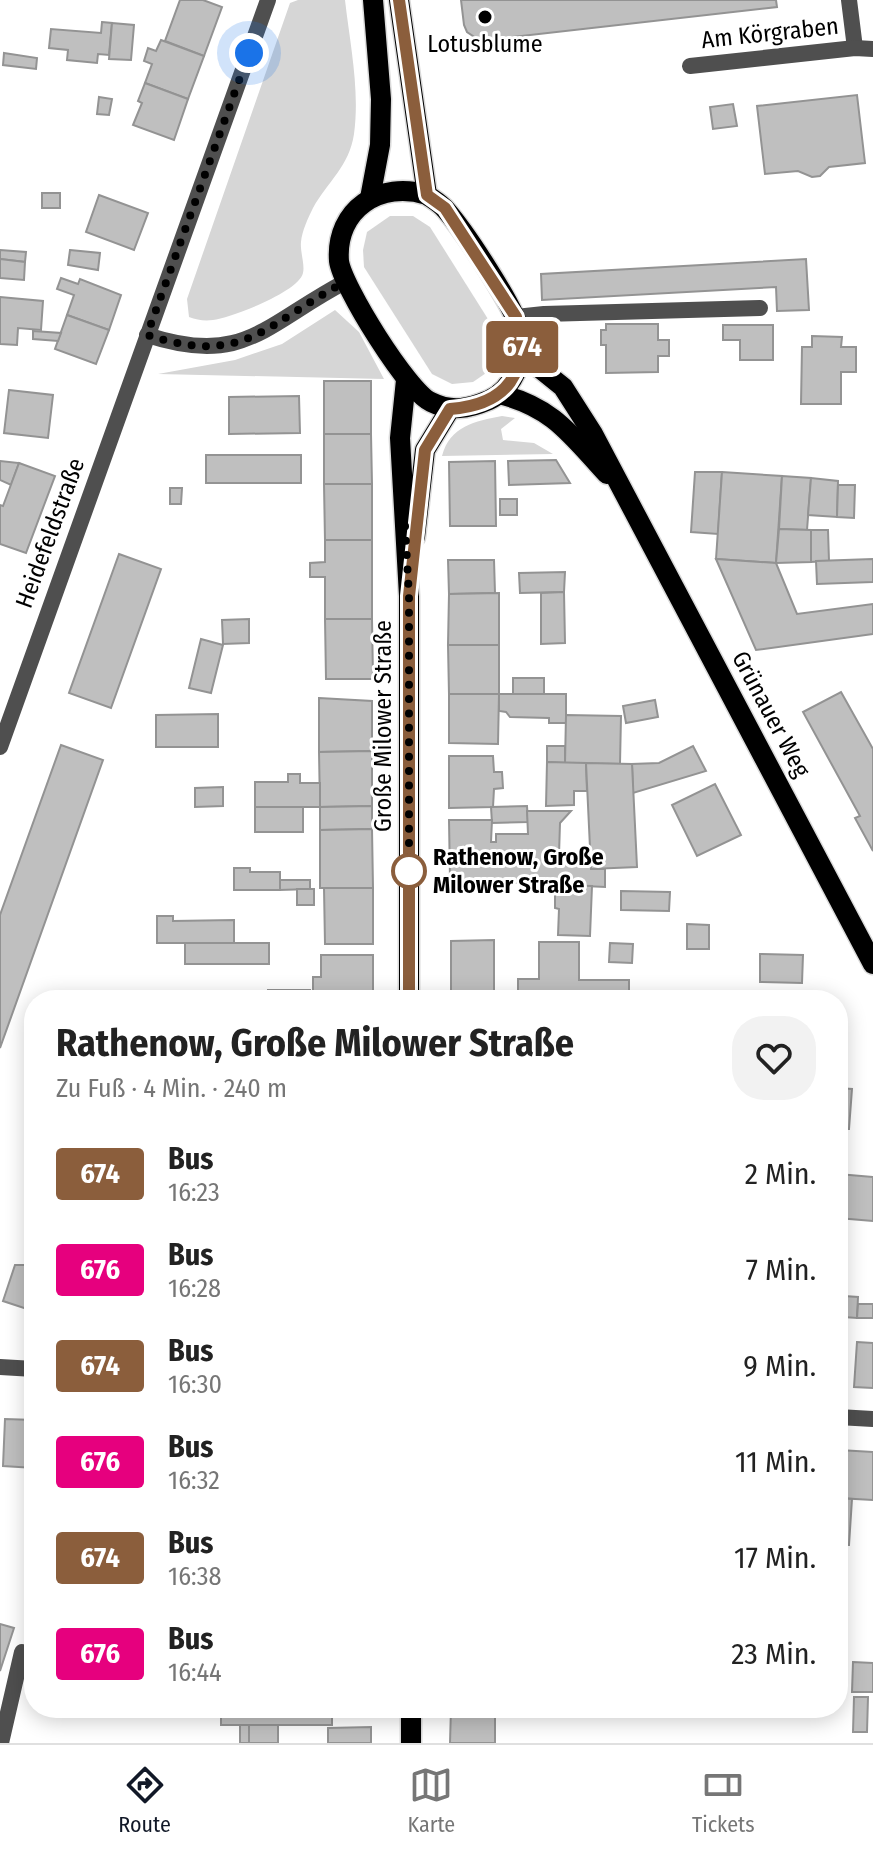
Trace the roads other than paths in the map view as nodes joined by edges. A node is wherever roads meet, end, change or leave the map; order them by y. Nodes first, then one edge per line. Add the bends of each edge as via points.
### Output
1 (268, 0) edge
2 (373, 0) edge
3 (399, 0) edge
4 (849, 0) edge
5 (855, 48) junction
6 (873, 49) edge
7 (690, 66) dead end
8 (427, 195) junction
9 (370, 198) junction
10 (345, 282) junction
11 (760, 308) dead end
12 (516, 317) junction
13 (147, 335) junction
14 (522, 354) junction
15 (406, 380) junction
16 (499, 394) junction
17 (450, 409) junction
18 (620, 489) junction
19 (409, 596) junction
20 (0, 747) edge
21 (873, 964) edge
22 (409, 990) edge
23 (0, 1367) edge
24 (24, 1368) edge
25 (848, 1418) edge
26 (873, 1419) edge
27 (22, 1652) dead end
28 (411, 1718) edge
29 (1, 1743) edge
30 (411, 1743) edge

1 - 13 street, Heidefeldstraße
2 - 9 main road via 381,99 380,145
3 - 8 main road
4 - 5 street, Am Körgraben
5 - 6 street, Am Körgraben
5 - 7 street, Am Körgraben
8 - 9 main road via 396,189
8 - 12 main road via 445,208
9 - 10 main road via 348,220 341,240
10 - 13 street via 261,333 231,345 177,345
10 - 15 main road
11 - 12 street
12 - 14 main road
13 - 20 street, Heidefeldstraße
14 - 16 main road via 514,377
14 - 18 main road, Grünauer Weg via 563,387
15 - 17 main road via 427,401
15 - 19 main road, Große Milower Straße via 400,438
16 - 17 main road
16 - 18 main road, Grünauer Weg via 545,412
17 - 19 main road, Große Milower Straße via 425,450
18 - 21 main road, Grünauer Weg
19 - 22 main road, Große Milower Straße
23 - 24 street
25 - 26 street
27 - 29 street
28 - 30 main road

